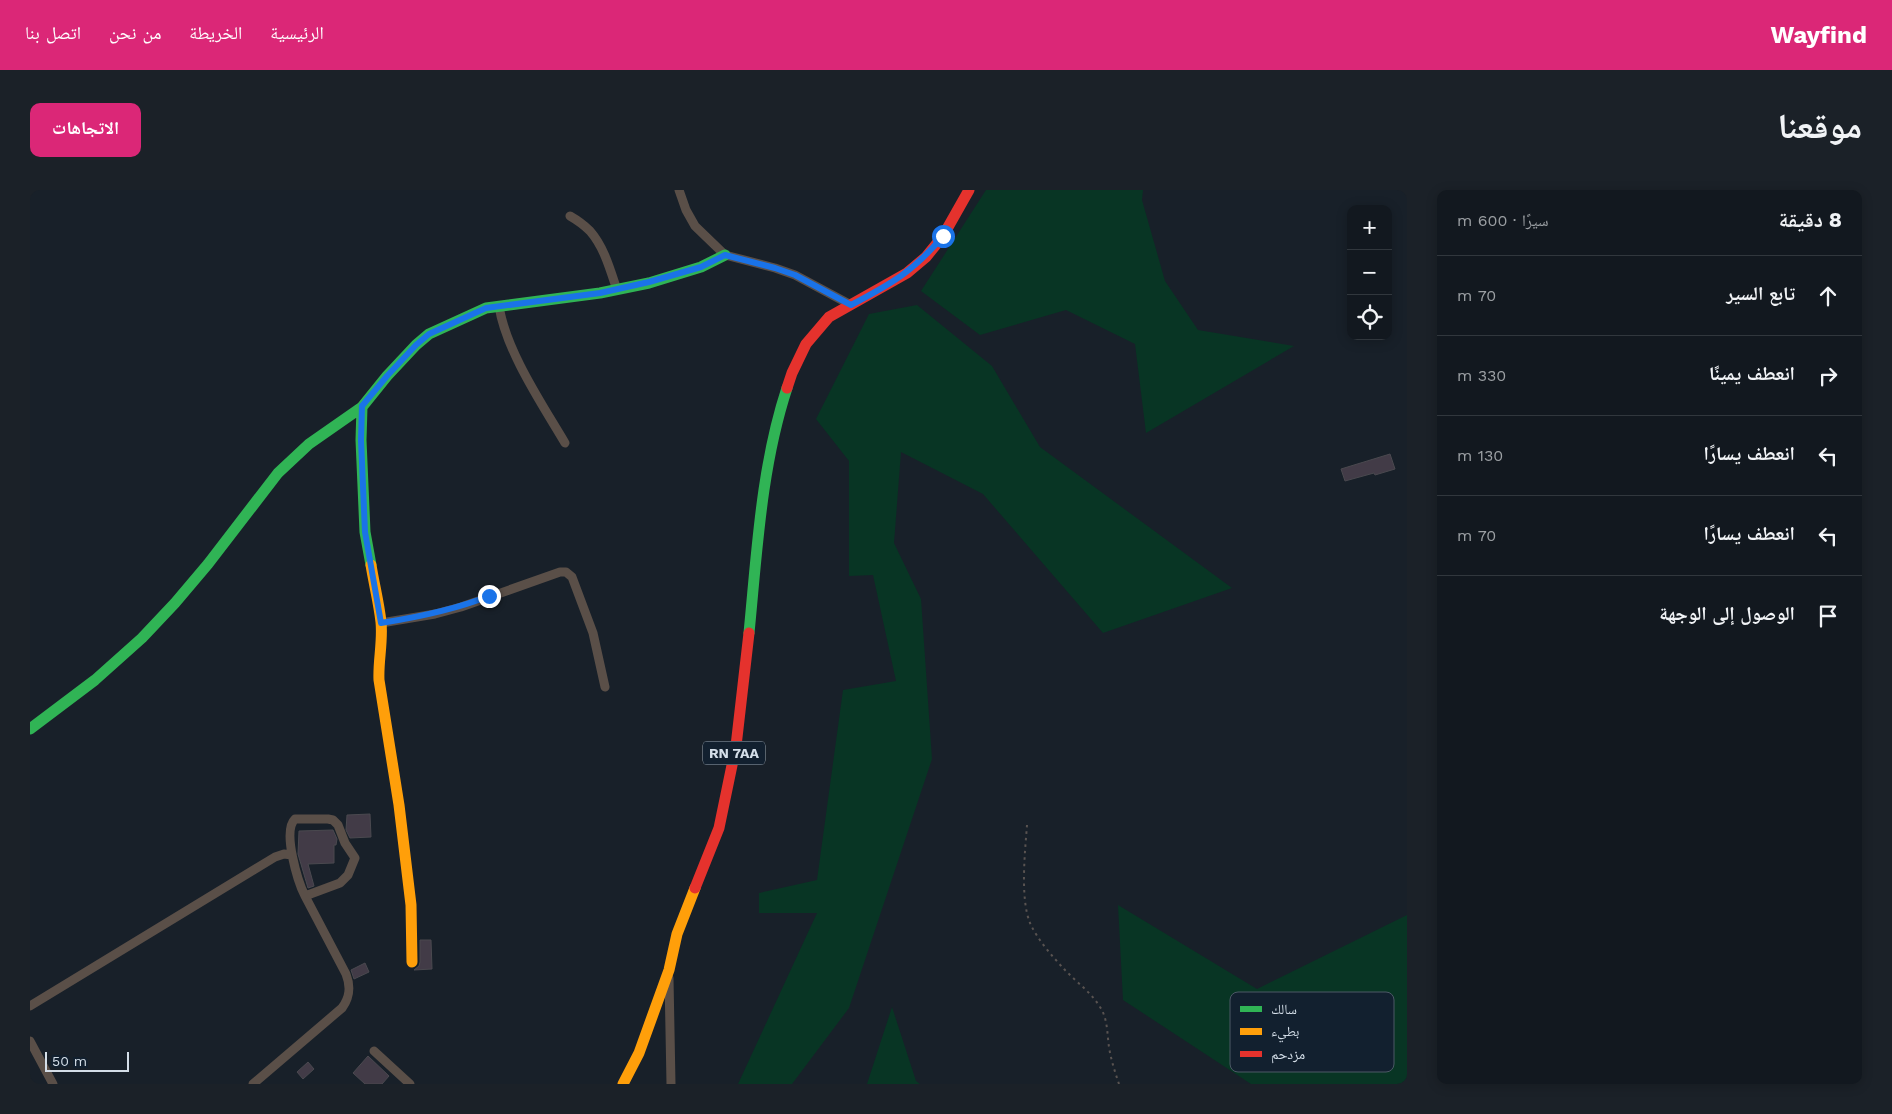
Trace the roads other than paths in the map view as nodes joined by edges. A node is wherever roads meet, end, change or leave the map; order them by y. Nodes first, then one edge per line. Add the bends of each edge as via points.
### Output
1 (680, 190) edge
2 (969, 190) edge
3 (570, 216) dead end
4 (725, 255) junction
5 (617, 290) junction
6 (851, 305) junction
7 (499, 306) junction
8 (362, 406) junction
9 (565, 443) dead end
10 (381, 623) junction
11 (605, 687) dead end
12 (30, 729) edge
13 (292, 855) junction
14 (305, 896) junction
15 (412, 962) dead end
16 (669, 970) junction
17 (30, 1006) edge
18 (30, 1041) edge
19 (374, 1051) dead end
20 (53, 1084) edge
21 (253, 1084) edge
22 (410, 1084) edge
23 (622, 1084) edge
24 (671, 1084) edge

1 - 4 street via 695,226
2 - 6 street, RN 7AA via 943,236 926,257 907,273
3 - 5 street via 589,229 598,242
4 - 5 street via 701,267
4 - 6 street via 795,275
5 - 7 street
6 - 16 street, RN 7AA via 829,317 806,344 781,406 763,492 736,746 719,828 677,934
7 - 8 street via 486,308 429,334
7 - 9 street via 503,329 534,392
8 - 10 street via 365,532
8 - 12 street via 315,439 278,473 208,564 142,638 89,685
10 - 11 street via 461,607 566,572 572,577 588,617
10 - 15 street via 379,673 411,905
13 - 14 street
13 - 14 street via 291,824 298,818 334,820 354,855 354,864 344,879
13 - 17 street via 275,857
14 - 21 street via 348,980 348,998 342,1008
16 - 23 street, RN 7AA via 639,1053
16 - 24 street
18 - 20 street
19 - 22 street

